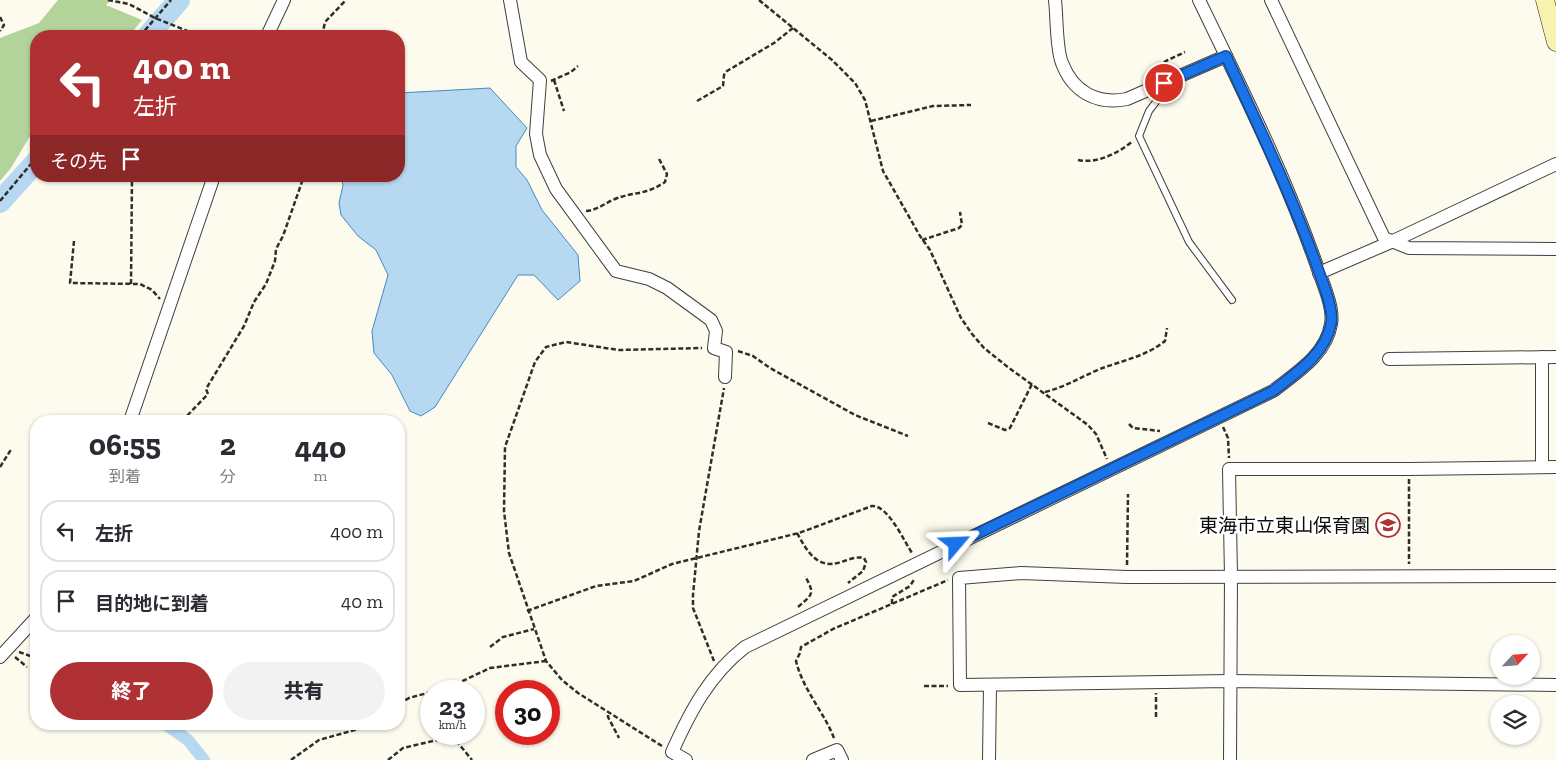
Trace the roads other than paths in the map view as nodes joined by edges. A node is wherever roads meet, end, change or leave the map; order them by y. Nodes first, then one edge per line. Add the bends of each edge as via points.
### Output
1 (284, 0) edge
2 (510, 0) edge
3 (1055, 0) edge
4 (1200, 0) edge
5 (1271, 0) edge
6 (1544, 0) edge
7 (270, 30) edge
8 (1556, 42) edge
9 (1226, 56) junction
10 (1164, 83) junction
11 (1556, 164) edge
12 (212, 182) edge
13 (1391, 242) junction
14 (1556, 249) edge
15 (1319, 273) junction
16 (1232, 300) dead end
17 (1542, 357) junction
18 (1556, 357) edge
19 (1389, 359) dead end
20 (725, 377) road end
21 (132, 415) edge
22 (1542, 467) junction
23 (1556, 467) edge
24 (1231, 576) junction
25 (1556, 576) edge
26 (30, 624) edge
27 (0, 657) edge
28 (1229, 682) junction
29 (1556, 685) edge
30 (990, 686) junction
31 (840, 755) edge
32 (677, 757) edge
33 (813, 760) edge
34 (989, 760) edge
35 (1230, 760) edge

1 - 7 street
2 - 20 street via 521,62 540,80 536,134 540,155 556,189 616,270 649,278 710,320 716,331
3 - 10 street via 1061,61 1078,86 1096,98 1113,102
4 - 9 street
5 - 13 street via 1384,238
6 - 8 street
9 - 10 street
9 - 15 street via 1302,222
10 - 16 lane via 1165,90 1149,111 1139,136 1189,242
11 - 13 street
12 - 21 street
13 - 14 street via 1409,248
13 - 15 street
15 - 32 street via 1332,323 1324,344 1316,356 1273,391 745,647 718,671 687,720
17 - 18 street
17 - 19 street
17 - 22 street
22 - 23 street
22 - 24 street via 1229,469
24 - 25 street
24 - 28 street
24 - 30 street via 1021,573 959,578 960,686
26 - 27 street
28 - 29 street
28 - 30 street
28 - 35 street
30 - 34 street
31 - 33 street

